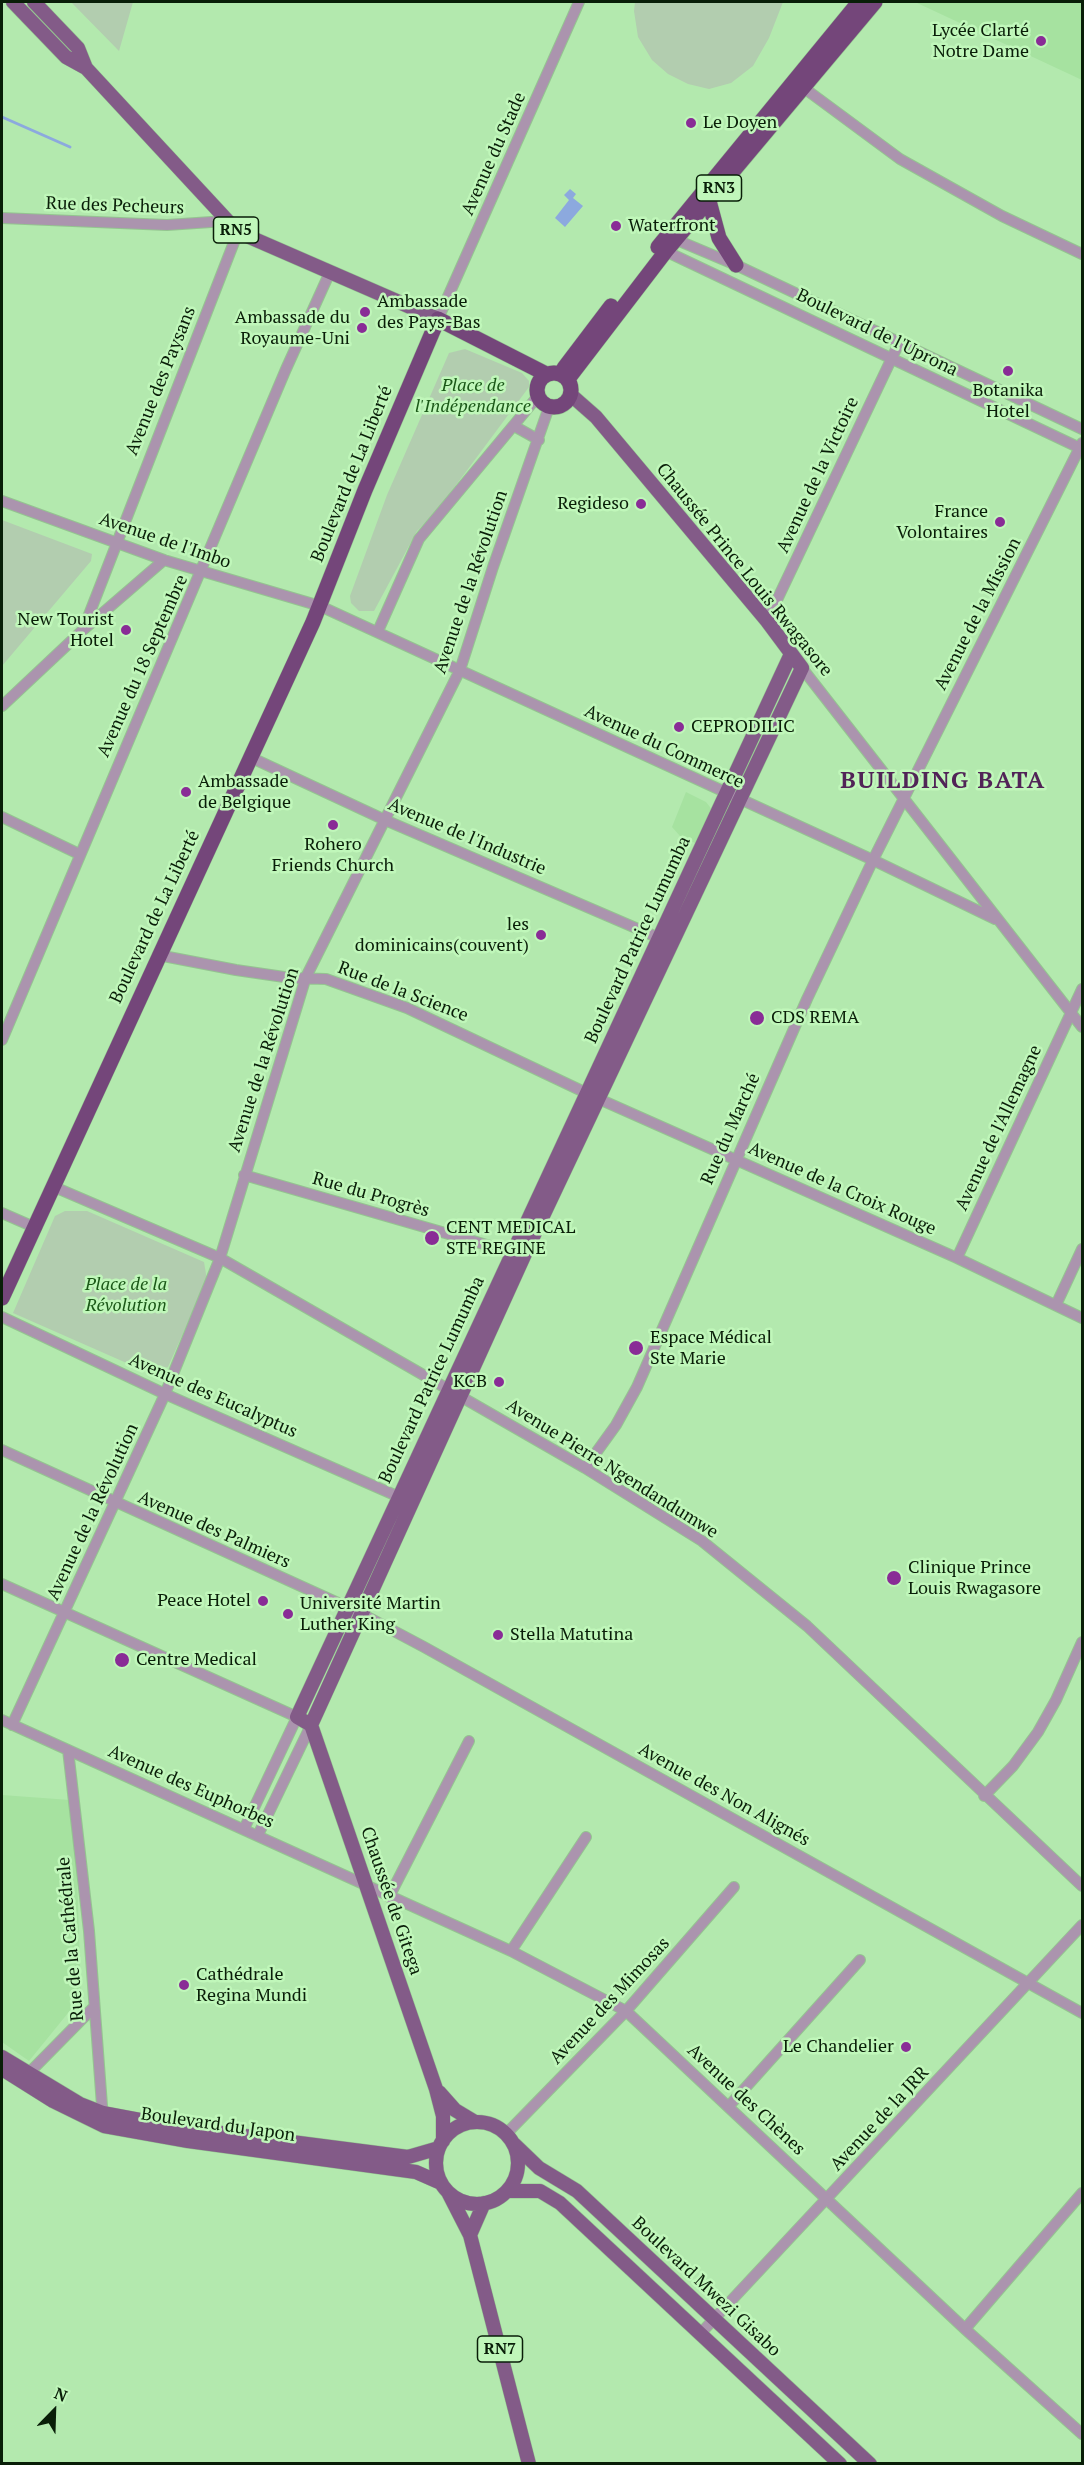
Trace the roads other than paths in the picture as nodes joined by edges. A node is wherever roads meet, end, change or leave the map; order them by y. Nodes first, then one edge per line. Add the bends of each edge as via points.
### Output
1 (14, 2) edge
2 (34, 2) edge
3 (579, 2) edge
4 (859, 2) edge
5 (875, 2) edge
6 (86, 68) junction
7 (804, 88) junction
8 (709, 201) junction
9 (2, 218) edge
10 (226, 220) junction
11 (238, 232) junction
12 (667, 243) junction
13 (1083, 254) edge
14 (718, 258) junction
15 (736, 265) junction
16 (712, 272) junction
17 (330, 273) junction
18 (438, 319) junction
19 (899, 343) junction
20 (891, 359) junction
21 (558, 375) junction
22 (571, 395) junction
23 (544, 401) junction
24 (514, 426) junction
25 (1083, 429) edge
26 (539, 440) junction
27 (1082, 447) edge
28 (2, 501) edge
29 (115, 543) junction
30 (164, 560) junction
31 (202, 573) junction
32 (320, 606) junction
33 (767, 621) junction
34 (83, 630) junction
35 (378, 632) junction
36 (791, 654) junction
37 (802, 668) junction
38 (460, 670) junction
39 (2, 706) edge
40 (252, 758) junction
41 (731, 797) junction
42 (903, 801) junction
43 (2, 817) edge
44 (385, 820) junction
45 (79, 854) junction
46 (873, 860) junction
47 (995, 919) junction
48 (665, 941) junction
49 (158, 955) junction
50 (306, 977) junction
51 (1083, 989) edge
52 (1071, 1012) junction
53 (1083, 1027) edge
54 (2, 1040) edge
55 (594, 1096) junction
56 (735, 1160) junction
57 (244, 1175) junction
58 (52, 1186) junction
59 (2, 1213) edge
60 (34, 1227) junction
61 (1083, 1249) edge
62 (517, 1254) junction
63 (220, 1258) junction
64 (957, 1258) junction
65 (2, 1298) edge
66 (1056, 1305) junction
67 (2, 1317) edge
68 (1083, 1318) edge
69 (448, 1389) junction
70 (165, 1394) junction
71 (461, 1396) junction
72 (2, 1450) edge
73 (585, 1468) junction
74 (404, 1500) junction
75 (116, 1503) junction
76 (2, 1584) edge
77 (354, 1611) junction
78 (64, 1613) junction
79 (1082, 1649) edge
80 (297, 1717) junction
81 (7, 1723) edge
82 (311, 1725) junction
83 (470, 1741) dead end
84 (68, 1750) junction
85 (984, 1796) junction
86 (244, 1828) junction
87 (258, 1835) junction
88 (586, 1838) dead end
89 (366, 1885) junction
90 (1083, 1886) edge
91 (734, 1887) dead end
92 (389, 1897) junction
93 (1083, 1925) edge
94 (511, 1951) junction
95 (860, 1960) dead end
96 (1028, 1983) junction
97 (94, 2007) junction
98 (626, 2011) junction
99 (1083, 2013) edge
100 (2, 2057) edge
101 (2, 2069) edge
102 (24, 2078) junction
103 (436, 2088) junction
104 (729, 2106) junction
105 (103, 2119) junction
106 (475, 2122) junction
107 (510, 2139) junction
108 (441, 2144) junction
109 (288, 2148) junction
110 (445, 2187) junction
111 (507, 2192) junction
112 (1083, 2193) edge
113 (829, 2199) junction
114 (484, 2203) junction
115 (470, 2235) junction
116 (715, 2319) junction
117 (965, 2329) junction
118 (700, 2334) junction
119 (1083, 2434) edge
120 (529, 2463) edge
121 (840, 2463) edge
122 (870, 2463) edge

1 - 6 main road, RN5 via 66,57
2 - 6 main road, RN5 via 78,48
3 - 18 street, Avenue du Stade
4 - 12 highway, RN3
5 - 7 highway, RN3
6 - 10 main road, RN5
7 - 8 highway, RN3
7 - 13 street via 900,159 1002,216
8 - 12 highway, RN3
8 - 15 highway via 719,238
9 - 10 street, Rue des Pecheurs via 179,225
10 - 11 main road, RN5
11 - 17 main road, RN5
11 - 29 street, Avenue des Paysans
12 - 14 street, Boulevard de l'Uprona
12 - 16 street, Boulevard de l'Uprona
12 - 21 highway, RN3
14 - 15 street, Boulevard de l'Uprona
14 - 16 street
15 - 19 street, Boulevard de l'Uprona
16 - 20 street, Boulevard de l'Uprona
17 - 18 main road, RN5
17 - 31 street, Avenue du 18 Septembre
18 - 21 highway, RN5
18 - 32 highway, Boulevard de La Liberté
19 - 20 street, Avenue de la Victoire
19 - 25 street, Boulevard de l'Uprona
20 - 27 street, Boulevard de l'Uprona
20 - 33 street, Avenue de la Victoire
21 - 22 highway
21 - 23 highway, RN3 via 537,386
22 - 23 highway via 562,405
22 - 33 main road, Chaussée Prince Louis Rwagasore via 596,417
23 - 24 street
23 - 26 street, Avenue de la Révolution
24 - 26 street
24 - 35 street via 420,539
26 - 38 street, Avenue de la Révolution
27 - 42 street, Avenue de la Mission
28 - 29 street, Avenue de l'Imbo
29 - 30 street, Avenue de l'Imbo
29 - 34 street, Avenue des Paysans
30 - 31 street, Avenue de l'Imbo
30 - 34 street
31 - 32 street, Avenue de l'Imbo
31 - 45 street, Avenue du 18 Septembre
32 - 35 street, Avenue du Commerce
32 - 40 highway, Boulevard de La Liberté
33 - 36 main road, Chaussée Prince Louis Rwagasore
34 - 39 street
35 - 38 street, Avenue du Commerce
36 - 37 main road, Chaussée Prince Louis Rwagasore
36 - 41 main road, Boulevard Patrice Lumumba
37 - 41 main road, Boulevard Patrice Lumumba
37 - 42 street, Chaussée Prince Louis Rwagasore
38 - 41 street, Avenue du Commerce
38 - 44 street, Avenue de la Révolution
40 - 44 street, Avenue de l'Industrie
40 - 49 highway, Boulevard de La Liberté
41 - 46 street, Avenue du Commerce
41 - 48 main road, Boulevard Patrice Lumumba
42 - 46 street, Rue du Marché
42 - 47 street, Chaussée Prince Louis Rwagasore
43 - 45 street
44 - 48 street, Avenue de l'Industrie
44 - 50 street, Avenue de la Révolution
45 - 54 street, Avenue du 18 Septembre
46 - 47 street, Avenue du Commerce
46 - 56 street, Rue du Marché
47 - 52 street, Chaussée Prince Louis Rwagasore
48 - 55 main road, Boulevard Patrice Lumumba
49 - 50 street, Rue de la Science via 236,970
49 - 58 highway, Boulevard de La Liberté
50 - 55 street, Rue de la Science via 326,979 406,1008
50 - 57 street, Avenue de la Révolution
51 - 52 street, Avenue de l'Allemagne
52 - 53 street, Chaussée Prince Louis Rwagasore
52 - 64 street, Avenue de l'Allemagne
55 - 56 street, Avenue de la Croix Rouge
55 - 62 main road, Boulevard Patrice Lumumba
56 - 64 street, Avenue de la Croix Rouge
56 - 73 street, Rue du Marché via 637,1387
57 - 62 street, Rue du Progrès
57 - 63 street, Avenue de la Révolution
58 - 60 highway, Boulevard de La Liberté
58 - 63 street, Avenue Pierre Ngendandumwe
59 - 60 street
60 - 65 highway, Boulevard de La Liberté
61 - 66 street
62 - 69 main road, Boulevard Patrice Lumumba
62 - 71 main road, Boulevard Patrice Lumumba
63 - 69 street, Avenue Pierre Ngendandumwe
63 - 70 street, Avenue de la Révolution
64 - 66 street, Avenue de la Croix Rouge
66 - 68 street, Avenue de la Croix Rouge
67 - 70 street, Avenue des Eucalyptus
69 - 71 street, Avenue Pierre Ngendandumwe
69 - 74 main road, Boulevard Patrice Lumumba
70 - 74 street, Avenue des Eucalyptus
70 - 75 street, Avenue de la Révolution
71 - 73 street, Avenue Pierre Ngendandumwe
71 - 74 main road, Boulevard Patrice Lumumba
72 - 75 street, Avenue des Palmiers
73 - 85 street, Avenue Pierre Ngendandumwe via 702,1541 794,1614
74 - 77 main road, Boulevard Patrice Lumumba
75 - 77 street, Avenue des Palmiers
75 - 78 street, Avenue de la Révolution
76 - 78 street
77 - 80 main road, Boulevard Patrice Lumumba
77 - 82 main road, Boulevard Patrice Lumumba
77 - 96 street, Avenue des Non Alignés
78 - 80 street
78 - 81 street, Avenue de la Révolution
79 - 85 street via 1038,1732
80 - 82 main road
80 - 86 street, Boulevard Patrice Lumumba
81 - 84 street, Avenue des Euphorbes
82 - 87 street, Boulevard Patrice Lumumba
82 - 89 main road, Chaussée de Gitega
83 - 92 street
84 - 86 street, Avenue des Euphorbes
84 - 97 street, Rue de la Cathédrale
85 - 90 street, Avenue Pierre Ngendandumwe
86 - 87 street, Avenue des Euphorbes
87 - 89 street, Avenue des Euphorbes
88 - 94 street
89 - 92 street, Avenue des Chènes
89 - 103 main road, Chaussée de Gitega
91 - 98 street, Avenue des Mimosas
92 - 94 street, Avenue des Chènes
93 - 96 street, Avenue de la JRR
94 - 98 street, Avenue des Chènes
95 - 104 street
96 - 99 street, Avenue des Non Alignés
96 - 113 street, Avenue de la JRR
97 - 102 street
97 - 105 street, Rue de la Cathédrale
98 - 104 street, Avenue des Chènes
98 - 107 street, Avenue des Mimosas
100 - 102 main road, Boulevard du Japon
101 - 102 main road, Boulevard du Japon
102 - 105 main road, Boulevard du Japon
103 - 106 main road, Chaussée de Gitega via 455,2110
103 - 108 main road, Chaussée de Gitega via 442,2116
104 - 113 street, Avenue des Chènes
105 - 109 main road, Boulevard du Japon via 183,2128
106 - 107 main road via 486,2123
106 - 108 main road via 457,2128
107 - 111 main road via 519,2164
107 - 116 main road, Boulevard Mwezi Gisabo via 534,2164 577,2191
108 - 109 main road, Boulevard du Japon via 408,2157
108 - 110 main road via 436,2166
109 - 110 main road, Boulevard du Japon via 416,2172
110 - 114 main road via 465,2202
110 - 115 main road, RN7
111 - 114 main road
111 - 118 main road via 527,2189 550,2195
112 - 117 street
113 - 116 street, Avenue de la JRR
113 - 117 street, Avenue des Chènes
114 - 115 main road
115 - 120 main road, RN7
116 - 118 street, Avenue de la JRR
116 - 122 main road, Boulevard Mwezi Gisabo
117 - 119 street, Avenue des Chènes
118 - 121 main road

